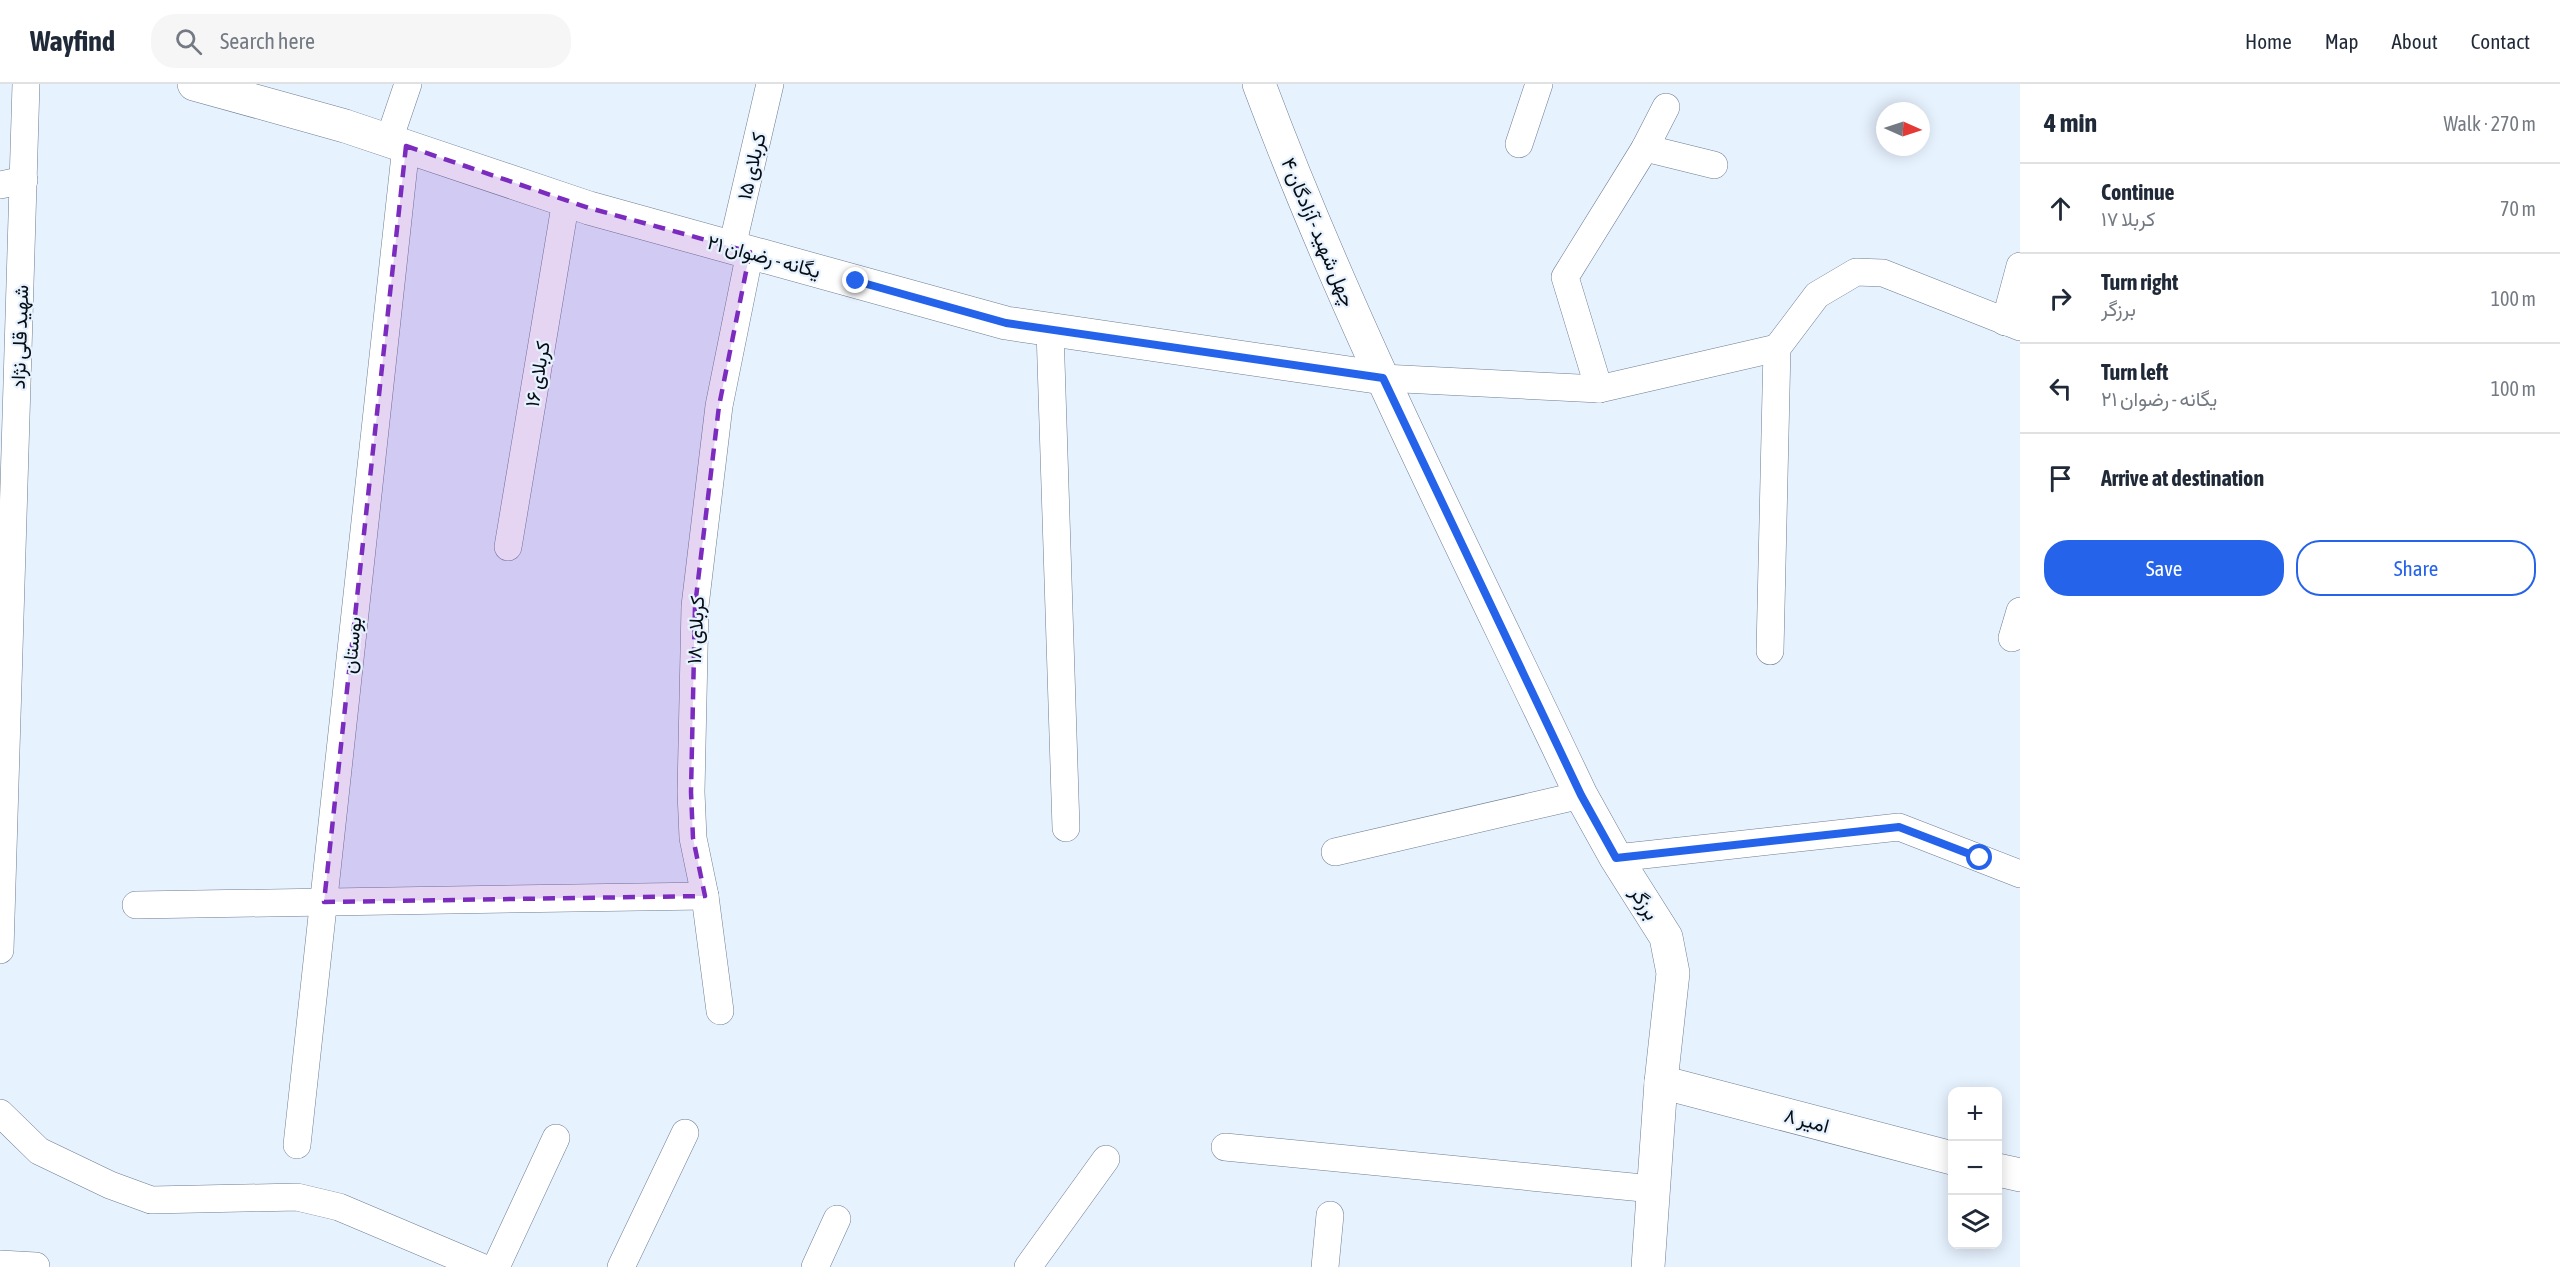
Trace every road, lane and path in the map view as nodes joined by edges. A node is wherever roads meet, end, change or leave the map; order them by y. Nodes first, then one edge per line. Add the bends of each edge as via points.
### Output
1 (26, 84) edge
2 (194, 84) edge
3 (408, 84) edge
4 (770, 84) edge
5 (1259, 84) edge
6 (1539, 84) edge
7 (266, 93) edge
8 (1666, 107) dead end
9 (398, 143) junction
10 (1519, 144) dead end
11 (1645, 148) junction
12 (1714, 165) dead end
13 (12, 183) edge
14 (566, 200) junction
15 (741, 249) junction
16 (2020, 266) edge
17 (2013, 324) edge
18 (1050, 330) junction
19 (1777, 348) junction
20 (1383, 378) junction
21 (1599, 389) junction
22 (508, 547) dead end
23 (2020, 611) edge
24 (2012, 639) dead end
25 (1770, 651) dead end
26 (1581, 795) junction
27 (1066, 828) dead end
28 (1335, 852) dead end
29 (1616, 858) junction
30 (2020, 874) edge
31 (705, 896) junction
32 (324, 902) junction
33 (136, 905) dead end
34 (0, 950) edge
35 (720, 1011) dead end
36 (1661, 1082) junction
37 (0, 1113) edge
38 (685, 1133) dead end
39 (556, 1138) dead end
40 (297, 1145) dead end
41 (1225, 1147) dead end
42 (1948, 1157) edge
43 (1106, 1159) dead end
44 (2002, 1171) edge
45 (2020, 1175) edge
46 (1653, 1189) junction
47 (1330, 1215) dead end
48 (837, 1219) dead end
49 (0, 1264) edge
50 (36, 1266) edge
51 (481, 1267) edge
52 (496, 1267) edge
53 (621, 1267) edge
54 (815, 1267) edge
55 (1028, 1267) edge
56 (1325, 1267) edge
57 (1648, 1267) edge

1 - 13 street, شهید قلی نژاد
2 - 7 street, یگانه - رضوان ۲۱
3 - 9 street, بوستان
4 - 15 street, کربلای ۱۵
5 - 20 street, چهل شهید - آزادگان ۴ via 1292,171
6 - 10 street
7 - 9 street, یگانه - رضوان ۲۱
8 - 11 street
9 - 14 street, یگانه - رضوان ۲۱
9 - 32 street, بوستان
11 - 12 street
11 - 21 street via 1565,277
13 - 34 street, شهید قلی نژاد
14 - 15 street, یگانه - رضوان ۲۱
14 - 22 street, کربلای ۱۶
15 - 18 street, یگانه - رضوان ۲۱ via 1006,323
15 - 31 street, کربلای ۱۸ via 695,606 691,792 693,838
16 - 17 street
17 - 19 street via 1883,273 1856,272 1817,295
18 - 20 street, یگانه - رضوان ۲۱
18 - 27 street
19 - 21 street
19 - 25 street
20 - 21 street
20 - 26 street, برزگر
23 - 24 street
26 - 28 street
26 - 29 street, برزگر
29 - 30 street via 1899,827
29 - 36 street, برزگر via 1666,937 1670,953 1673,973
31 - 32 street
31 - 35 street, کربلای ۱۸
32 - 33 street
32 - 40 street, بوستان
36 - 42 street, امیر ۸
36 - 46 street, برزگر
37 - 51 street via 39,1151 152,1200 297,1197 339,1207
38 - 53 street
39 - 52 street
41 - 46 street
43 - 55 street
44 - 45 street
46 - 57 street, برزگر
47 - 56 street
48 - 54 street
49 - 50 street

